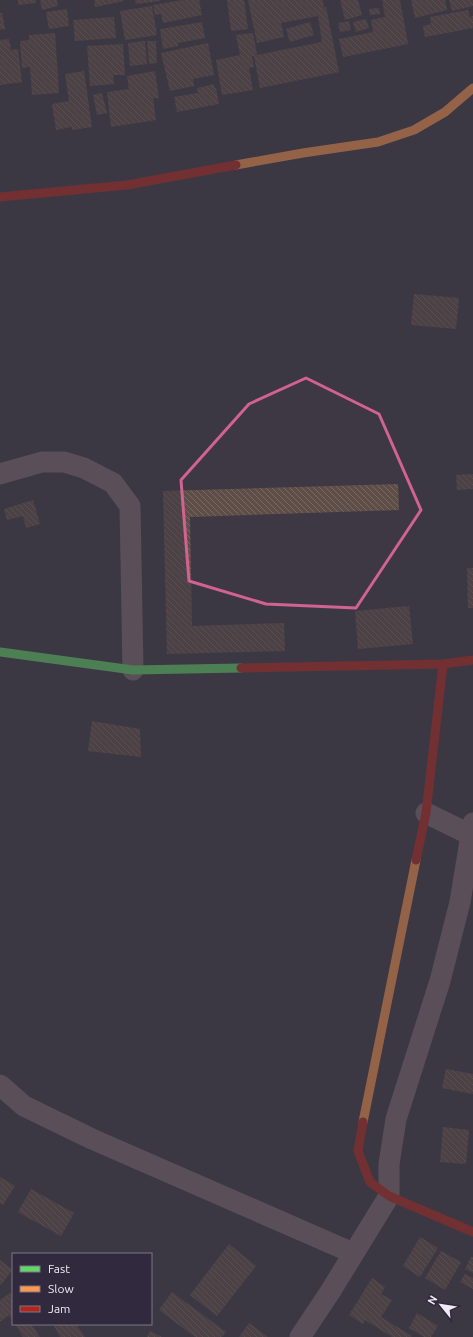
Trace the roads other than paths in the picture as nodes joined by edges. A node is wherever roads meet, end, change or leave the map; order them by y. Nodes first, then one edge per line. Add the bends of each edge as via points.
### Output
1 (473, 88) edge
2 (0, 197) edge
3 (0, 474) edge
4 (0, 652) edge
5 (473, 660) edge
6 (443, 664) junction
7 (133, 670) junction
8 (426, 813) junction
9 (472, 832) edge
10 (0, 1085) edge
11 (388, 1196) junction
12 (473, 1232) edge
13 (353, 1253) junction
14 (307, 1334) edge

1 - 2 street via 445,112 414,130 378,142 127,185
3 - 7 street via 42,462 64,462 84,468 114,483 130,506
4 - 7 street
5 - 6 street
6 - 7 street
6 - 8 street
8 - 9 street
8 - 11 street via 358,1151 370,1182
9 - 11 street via 460,902 440,981 396,1119 389,1164
10 - 13 street via 24,1106 92,1139
11 - 12 street
11 - 13 street
13 - 14 street

